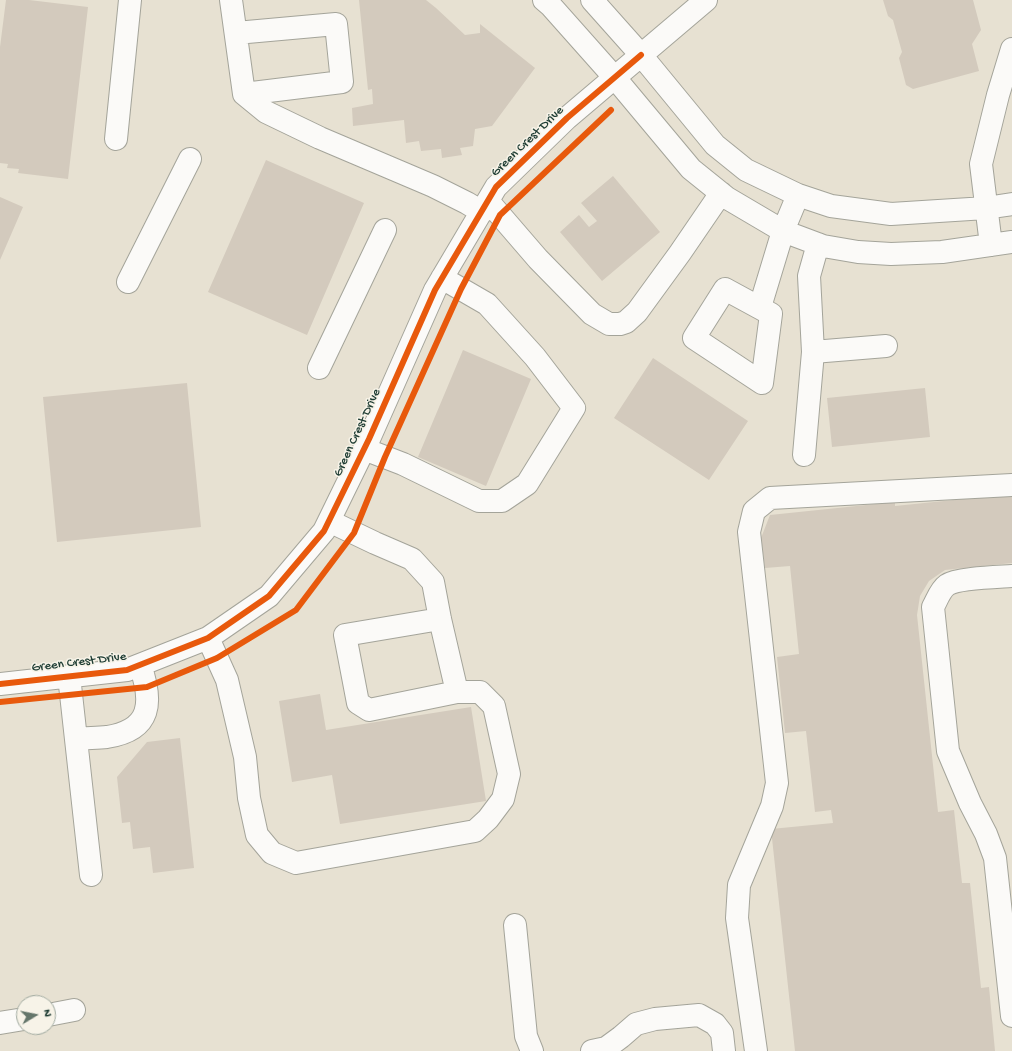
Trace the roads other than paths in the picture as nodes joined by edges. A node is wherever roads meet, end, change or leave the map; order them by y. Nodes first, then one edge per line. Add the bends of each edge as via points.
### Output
1 (130, 0) edge
2 (231, 0) edge
3 (544, 0) edge
4 (592, 0) edge
5 (706, 0) edge
6 (236, 33) junction
7 (1012, 49) edge
8 (641, 55) junction
9 (615, 78) junction
10 (244, 94) junction
11 (116, 139) dead end
12 (190, 159) dead end
13 (721, 193) junction
14 (798, 195) junction
15 (1012, 204) edge
16 (485, 206) junction
17 (986, 208) junction
18 (385, 230) dead end
19 (783, 231) junction
20 (1012, 242) edge
21 (818, 244) junction
22 (991, 245) junction
23 (442, 278) junction
24 (128, 282) dead end
25 (760, 307) dead end
26 (886, 346) dead end
27 (814, 352) junction
28 (319, 368) dead end
29 (364, 448) junction
30 (804, 455) dead end
31 (1012, 485) edge
32 (329, 521) junction
33 (1012, 576) edge
34 (440, 619) junction
35 (208, 638) junction
36 (140, 665) junction
37 (69, 676) junction
38 (0, 684) edge
39 (457, 692) junction
40 (76, 739) junction
41 (91, 875) dead end
42 (515, 925) dead end
43 (74, 1010) dead end
44 (56, 1013) edge
45 (1012, 1016) edge
46 (16, 1020) edge
47 (0, 1023) edge
48 (532, 1051) edge
49 (592, 1051) edge
50 (724, 1051) edge
51 (756, 1051) edge

1 - 11 street
2 - 6 street
3 - 9 street
4 - 8 street
5 - 8 street, Green Crest Drive
6 - 10 street
6 - 10 street via 336,24 342,82
7 - 17 street via 981,164
8 - 9 street, Green Crest Drive
8 - 14 street via 715,145 746,170
9 - 13 street via 691,169
9 - 16 street, Green Crest Drive via 567,118 496,187
10 - 16 street via 266,112 320,138 467,203
12 - 24 street
13 - 16 street via 638,312 620,324 609,324 592,314
13 - 19 street
14 - 17 street via 831,206 891,214
14 - 19 street
15 - 17 street
16 - 23 street, Green Crest Drive
17 - 22 street
18 - 28 street
19 - 21 street
19 - 25 street
20 - 22 street
21 - 22 street via 858,252 891,254 942,252
21 - 27 street via 809,276
23 - 29 street, Green Crest Drive via 434,290
23 - 29 street via 487,304 535,357 574,408 527,484 502,501 479,501
26 - 27 street
27 - 30 street
29 - 32 street, Green Crest Drive
31 - 51 street via 770,498 754,511 749,532 777,783 772,806 739,885 737,918
32 - 34 street via 412,559 433,582
32 - 35 street, Green Crest Drive via 324,531 269,596
33 - 45 street via 960,580 947,585 933,606 948,751 995,858
34 - 39 street
34 - 39 street via 345,635 358,703 369,710
35 - 36 street, Green Crest Drive
35 - 39 street via 227,680 245,757 249,798 257,836 272,853 296,862 475,831 488,819 503,799 509,774 496,714 494,706 480,692
36 - 37 street, Green Crest Drive via 127,670
36 - 40 street via 147,687 147,705 142,720 134,728 124,732
37 - 38 street, Green Crest Drive
37 - 40 street
40 - 41 street
42 - 48 street via 526,1036
43 - 44 street
46 - 47 street
49 - 50 street via 606,1048 636,1024 655,1019 699,1015 715,1024 722,1033

